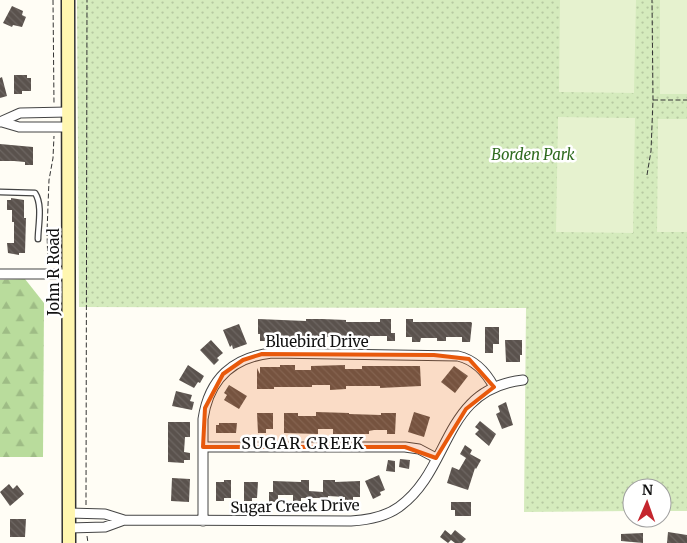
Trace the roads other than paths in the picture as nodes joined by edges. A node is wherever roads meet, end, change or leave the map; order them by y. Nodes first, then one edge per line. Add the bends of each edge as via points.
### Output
1 (68, 0) edge
2 (68, 112) junction
3 (1, 122) edge
4 (68, 127) junction
5 (0, 192) edge
6 (38, 239) dead end
7 (0, 274) edge
8 (69, 274) junction
9 (523, 380) dead end
10 (494, 387) junction
11 (203, 447) junction
12 (436, 458) junction
13 (69, 513) junction
14 (124, 520) junction
15 (203, 521) junction
16 (69, 528) junction
17 (69, 543) edge

1 - 2 main road, John R Road
2 - 3 street via 20,113
2 - 4 main road, John R Road
3 - 4 street via 19,127
4 - 8 main road, John R Road
5 - 6 lane via 35,193 39,207
7 - 8 street
8 - 13 main road, John R Road
9 - 10 street, Sugar Creek Drive
10 - 11 street, Bluebird Drive via 477,364 458,356 252,356 235,364 212,389 204,408
10 - 12 street, Sugar Creek Drive via 466,409
11 - 12 street via 405,447 419,449
11 - 15 street, Bluebird Drive
12 - 15 street, Sugar Creek Drive via 407,500 377,517 351,521
13 - 14 street, Sugar Creek Drive via 105,514
13 - 16 main road, John R Road
14 - 15 street, Sugar Creek Drive
14 - 16 street, Sugar Creek Drive via 105,527
16 - 17 main road, John R Road

